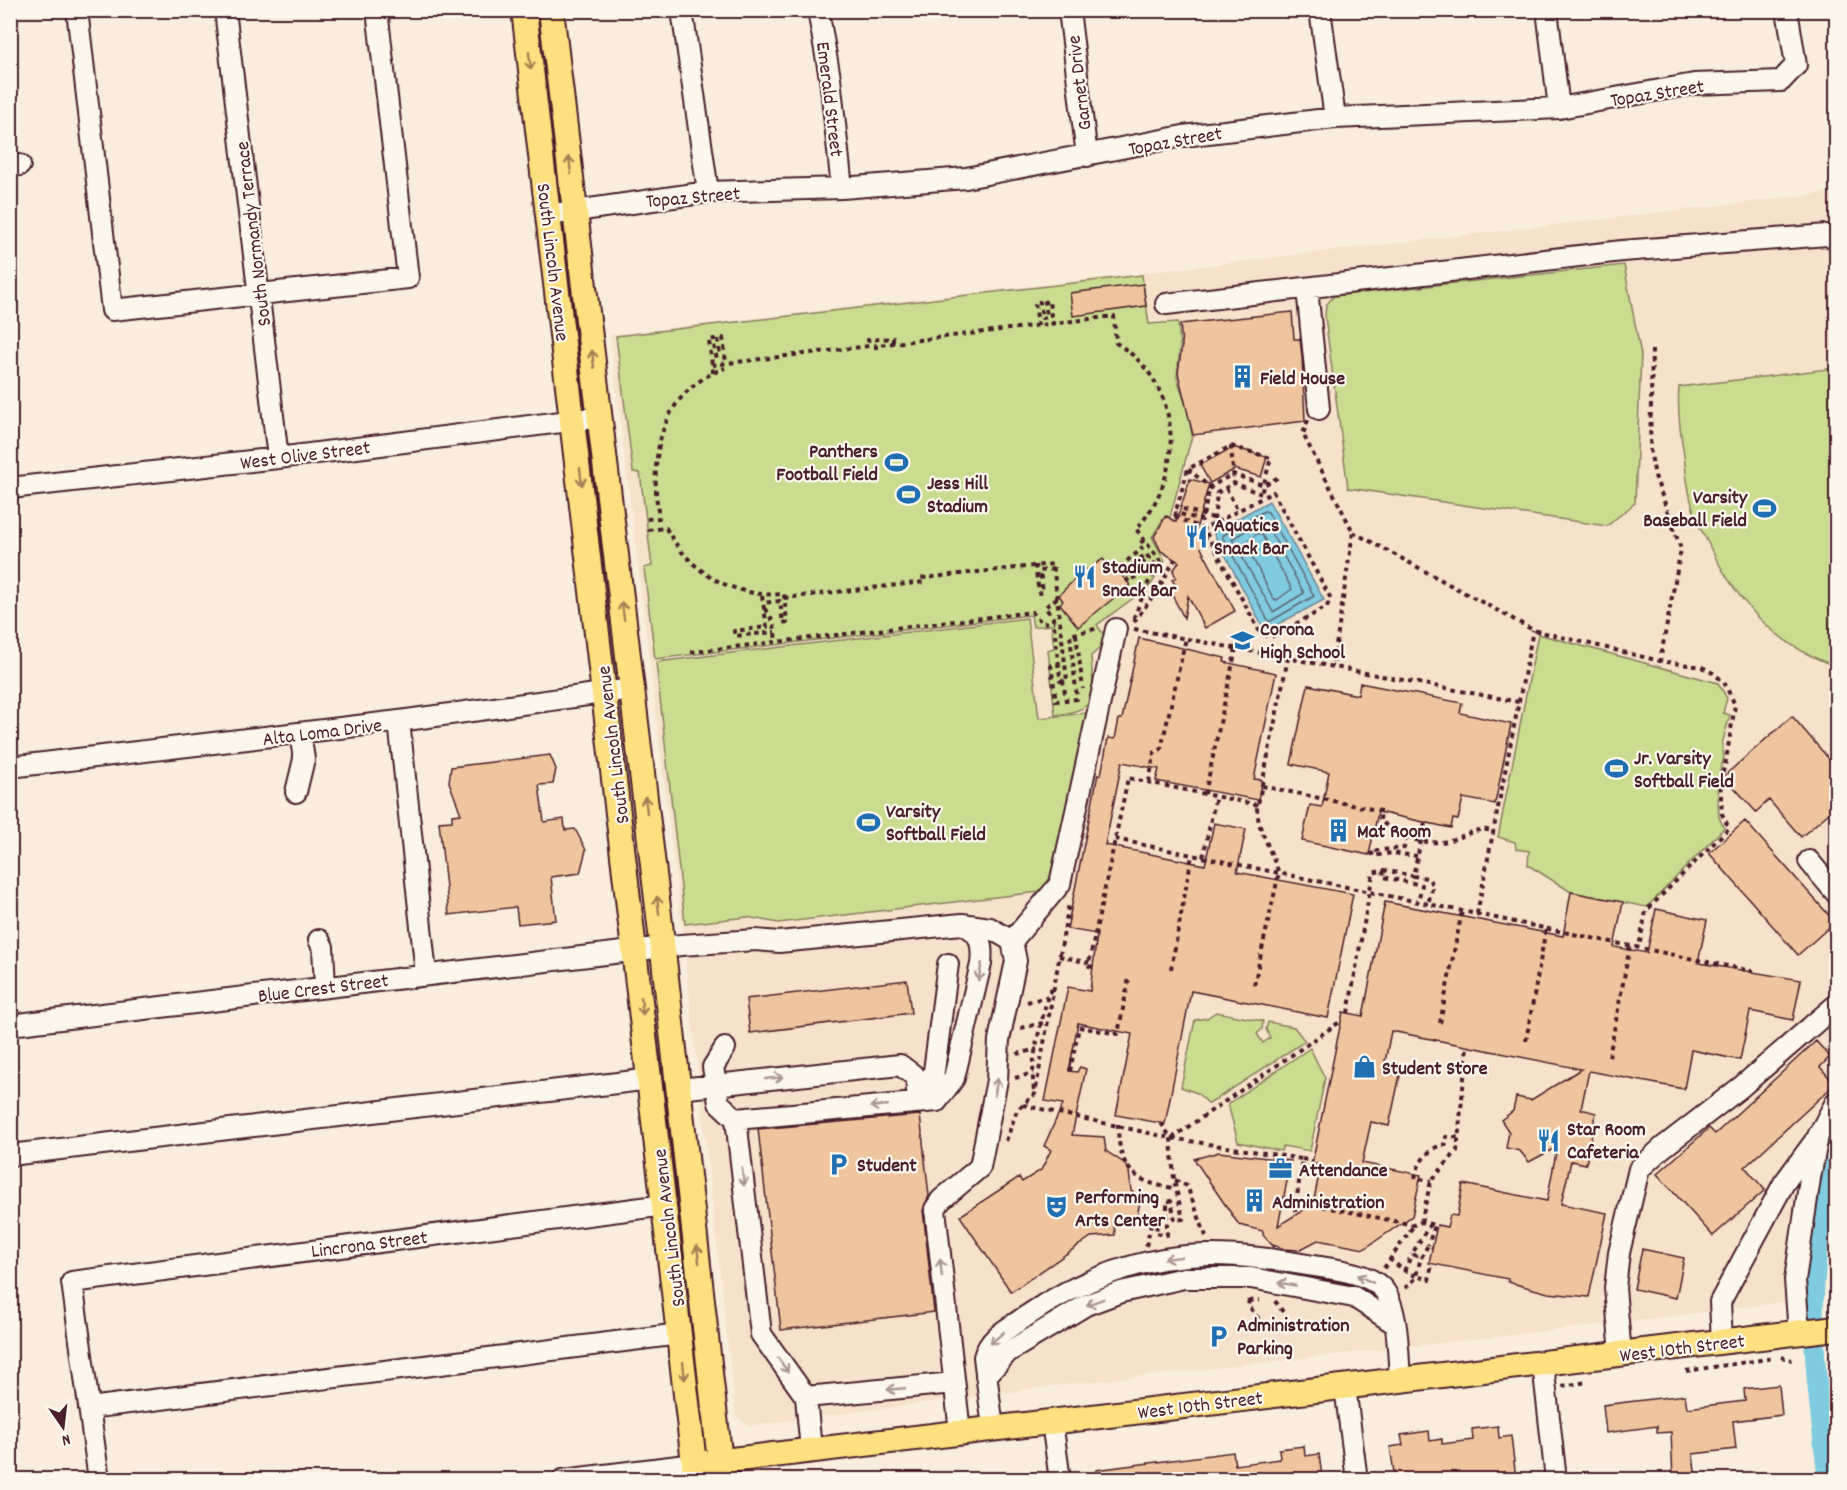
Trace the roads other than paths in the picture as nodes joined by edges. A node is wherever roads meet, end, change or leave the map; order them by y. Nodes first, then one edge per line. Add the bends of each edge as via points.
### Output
1 (77, 10) edge
2 (225, 10) edge
3 (377, 10) edge
4 (525, 10) edge
5 (551, 10) edge
6 (682, 10) edge
7 (818, 10) edge
8 (1069, 10) edge
9 (1320, 10) edge
10 (1547, 10) edge
11 (1787, 10) edge
12 (1559, 108) junction
13 (1335, 118) junction
14 (1087, 156) junction
15 (842, 188) junction
16 (708, 192) junction
17 (575, 210) junction
18 (548, 215) junction
19 (1836, 239) edge
20 (1306, 288) junction
21 (259, 295) junction
22 (1166, 304) dead end
23 (1314, 412) road end
24 (600, 417) junction
25 (574, 421) junction
26 (278, 458) junction
27 (10, 488) edge
28 (1123, 629) road end
29 (632, 689) junction
30 (606, 693) junction
31 (399, 721) junction
32 (300, 733) junction
33 (10, 767) edge
34 (296, 792) dead end
35 (1809, 861) dead end
36 (1835, 892) edge
37 (962, 924) junction
38 (319, 940) dead end
39 (1012, 941) junction
40 (663, 947) junction
41 (636, 950) junction
42 (948, 964) dead end
43 (426, 974) junction
44 (325, 987) junction
45 (1836, 1005) edge
46 (10, 1025) edge
47 (725, 1048) dead end
48 (651, 1079) junction
49 (716, 1084) junction
50 (679, 1089) junction
51 (928, 1102) junction
52 (1836, 1102) edge
53 (736, 1119) junction
54 (1818, 1136) junction
55 (10, 1155) edge
56 (665, 1205) junction
57 (1833, 1329) edge
58 (1799, 1333) junction
59 (680, 1334) junction
60 (1722, 1342) junction
61 (1621, 1354) junction
62 (1543, 1364) junction
63 (1400, 1380) junction
64 (954, 1383) junction
65 (1345, 1387) junction
66 (806, 1397) junction
67 (89, 1408) junction
68 (1052, 1422) junction
69 (993, 1428) junction
70 (960, 1432) junction
71 (812, 1450) junction
72 (721, 1470) edge
73 (695, 1472) edge
74 (99, 1479) edge
75 (563, 1479) edge
76 (1060, 1479) edge
77 (1357, 1479) edge
78 (1556, 1479) edge

1 - 21 street via 112,310
2 - 21 street, South Normandy Terrace
3 - 21 street via 408,278
4 -> 18 main road, South Lincoln Avenue
17 -> 5 main road, South Lincoln Avenue
6 - 16 street
7 - 15 street, Emerald Street
8 - 14 street, Garnet Drive
9 - 13 street
10 - 12 street
11 - 12 street, Topaz Street via 1796,65 1781,81 1694,84
12 - 13 street, Topaz Street
13 - 14 street, Topaz Street via 1183,136
14 - 15 street, Topaz Street via 966,178
15 - 16 street, Topaz Street
16 - 17 street, Topaz Street
17 - 18 street, Topaz Street
24 -> 17 main road, South Lincoln Avenue
18 - 25 main road, South Lincoln Avenue
19 - 20 street via 1827,235 1622,251
20 - 22 street
20 - 23 street
21 - 26 street, South Normandy Terrace
24 - 25 street, West Olive Street
29 -> 24 main road, South Lincoln Avenue
25 - 26 street, West Olive Street
25 -> 30 main road, South Lincoln Avenue
26 - 27 street, West Olive Street
28 - 39 street via 1060,884
29 - 30 street, Alta Loma Drive
40 -> 29 main road, South Lincoln Avenue
30 - 31 street, Alta Loma Drive
30 - 41 main road, South Lincoln Avenue
31 - 32 street, Alta Loma Drive
31 - 43 street
32 - 33 street, Alta Loma Drive
32 - 34 street via 304,759
35 - 36 street
37 - 39 street, Blue Crest Street via 990,928
37 - 40 street, Blue Crest Street via 779,942 755,940
37 -> 51 street via 974,929 983,946 981,964 954,1078
38 - 44 street via 323,946
64 -> 39 street via 935,1209 980,1167 997,1080 999,1040 1016,961
40 - 41 street, Blue Crest Street
40 - 50 main road, South Lincoln Avenue
41 - 43 street, Blue Crest Street
41 -> 48 main road, South Lincoln Avenue
42 - 51 street
43 - 44 street, Blue Crest Street
44 - 46 street, Blue Crest Street
45 - 61 street via 1639,1169 1619,1253 1616,1288
47 - 49 street via 713,1067
48 - 55 street
48 - 56 main road, South Lincoln Avenue
49 - 50 street
49 -> 51 street via 900,1065 916,1077
49 - 53 street via 719,1102
72 -> 50 main road, South Lincoln Avenue
51 -> 53 street
52 - 54 street
53 -> 66 street via 761,1334
54 - 58 street via 1795,1280
54 - 60 street via 1784,1183 1720,1302
56 - 59 main road, South Lincoln Avenue
56 - 67 street, Lincrona Street via 72,1282
57 - 58 main road, West 10th Street
58 - 60 main road, West 10th Street
59 - 67 street
59 -> 73 main road, South Lincoln Avenue
60 - 61 main road, West 10th Street
61 - 62 main road, West 10th Street
62 - 63 main road, West 10th Street
62 - 78 street
63 - 65 main road, West 10th Street
63 -> 69 street via 1395,1324 1354,1297 1251,1278 1184,1278 1132,1289 1086,1305 1008,1353 986,1376
64 -> 66 street
64 - 70 street
65 - 68 main road, West 10th Street
65 - 77 street
66 - 71 street
67 - 74 street
68 - 69 main road, West 10th Street
68 - 76 street
69 - 70 main road, West 10th Street
70 - 71 main road, West 10th Street
71 - 72 main road, West 10th Street
72 - 73 main road, West 10th Street
73 - 75 street, West 10th Street

